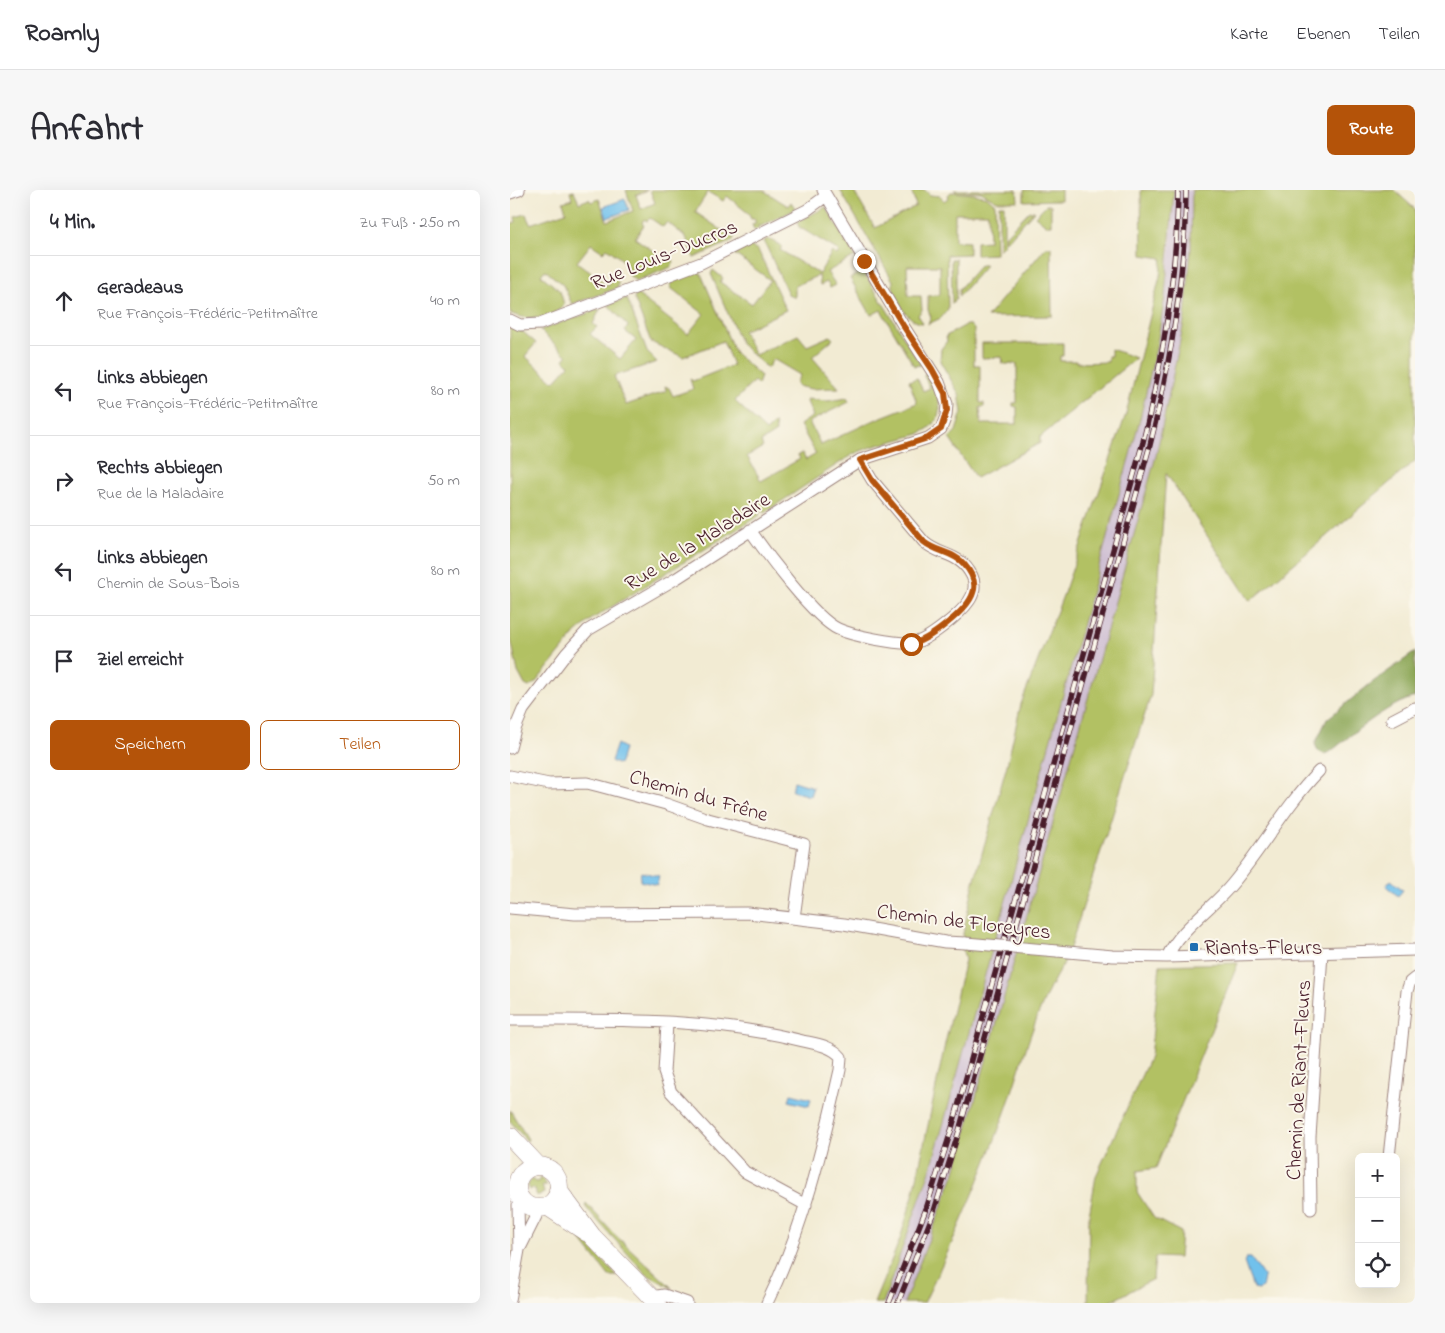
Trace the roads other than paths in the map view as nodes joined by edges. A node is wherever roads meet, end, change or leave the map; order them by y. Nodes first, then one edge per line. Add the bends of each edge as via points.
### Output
1 (519, 190) edge
2 (510, 193) edge
3 (824, 193) edge
4 (510, 320) edge
5 (860, 460) junction
6 (750, 530) junction
7 (1415, 708) edge
8 (1392, 720) dead end
9 (510, 748) edge
10 (1319, 771) dead end
11 (510, 776) edge
12 (510, 908) edge
13 (794, 918) junction
14 (1415, 950) edge
15 (1322, 953) junction
16 (1167, 956) junction
17 (1415, 978) edge
18 (510, 1020) edge
19 (667, 1024) junction
20 (510, 1136) edge
21 (1389, 1153) edge
22 (510, 1164) edge
23 (538, 1166) junction
24 (518, 1182) junction
25 (558, 1190) junction
26 (521, 1200) junction
27 (806, 1205) junction
28 (543, 1207) junction
29 (1311, 1209) dead end
30 (592, 1236) junction
31 (519, 1250) junction
32 (510, 1300) edge
33 (654, 1300) edge
34 (686, 1303) edge
35 (767, 1303) edge

1 - 2 street
3 - 4 street, Rue Louis-Ducros via 807,210 701,263 540,324 520,325
3 - 5 street, Rue de la Maladaire via 946,398 946,416 941,429 928,438
5 - 6 street, Rue de la Maladaire
5 - 6 street via 872,480 924,542 958,558 972,577 974,592 970,601 925,639 911,644 857,636 838,629 808,602
6 - 9 street, Rue de la Maladaire via 588,630 523,710
7 - 8 street
10 - 16 street via 1287,808 1233,883 1174,943
11 - 13 street, Chemin du Frêne via 549,784 593,784 804,844
12 - 13 street, Chemin de Floreyres via 575,914 718,912
13 - 16 street, Chemin de Floreyres, bridge via 966,943 1112,956
14 - 15 street, Chemin de Floreyres
15 - 16 street, Chemin de Floreyres
15 - 29 street, Chemin de Riant-Fleurs via 1310,1137
17 - 21 street via 1407,991
18 - 19 street
19 - 27 street via 664,1072 671,1092 745,1172
19 - 27 street via 756,1030 825,1047 841,1057 827,1131
20 - 23 main road
22 - 24 main road
23 - 24 main road via 525,1171
23 - 25 main road via 554,1174
24 - 26 main road
25 - 28 main road via 555,1199
25 - 30 main road
26 - 28 main road via 526,1205
26 - 31 street via 518,1205
27 - 35 street via 786,1263
28 - 30 main road
28 - 31 street
30 - 33 main road
31 - 32 street
33 - 34 street via 664,1295

